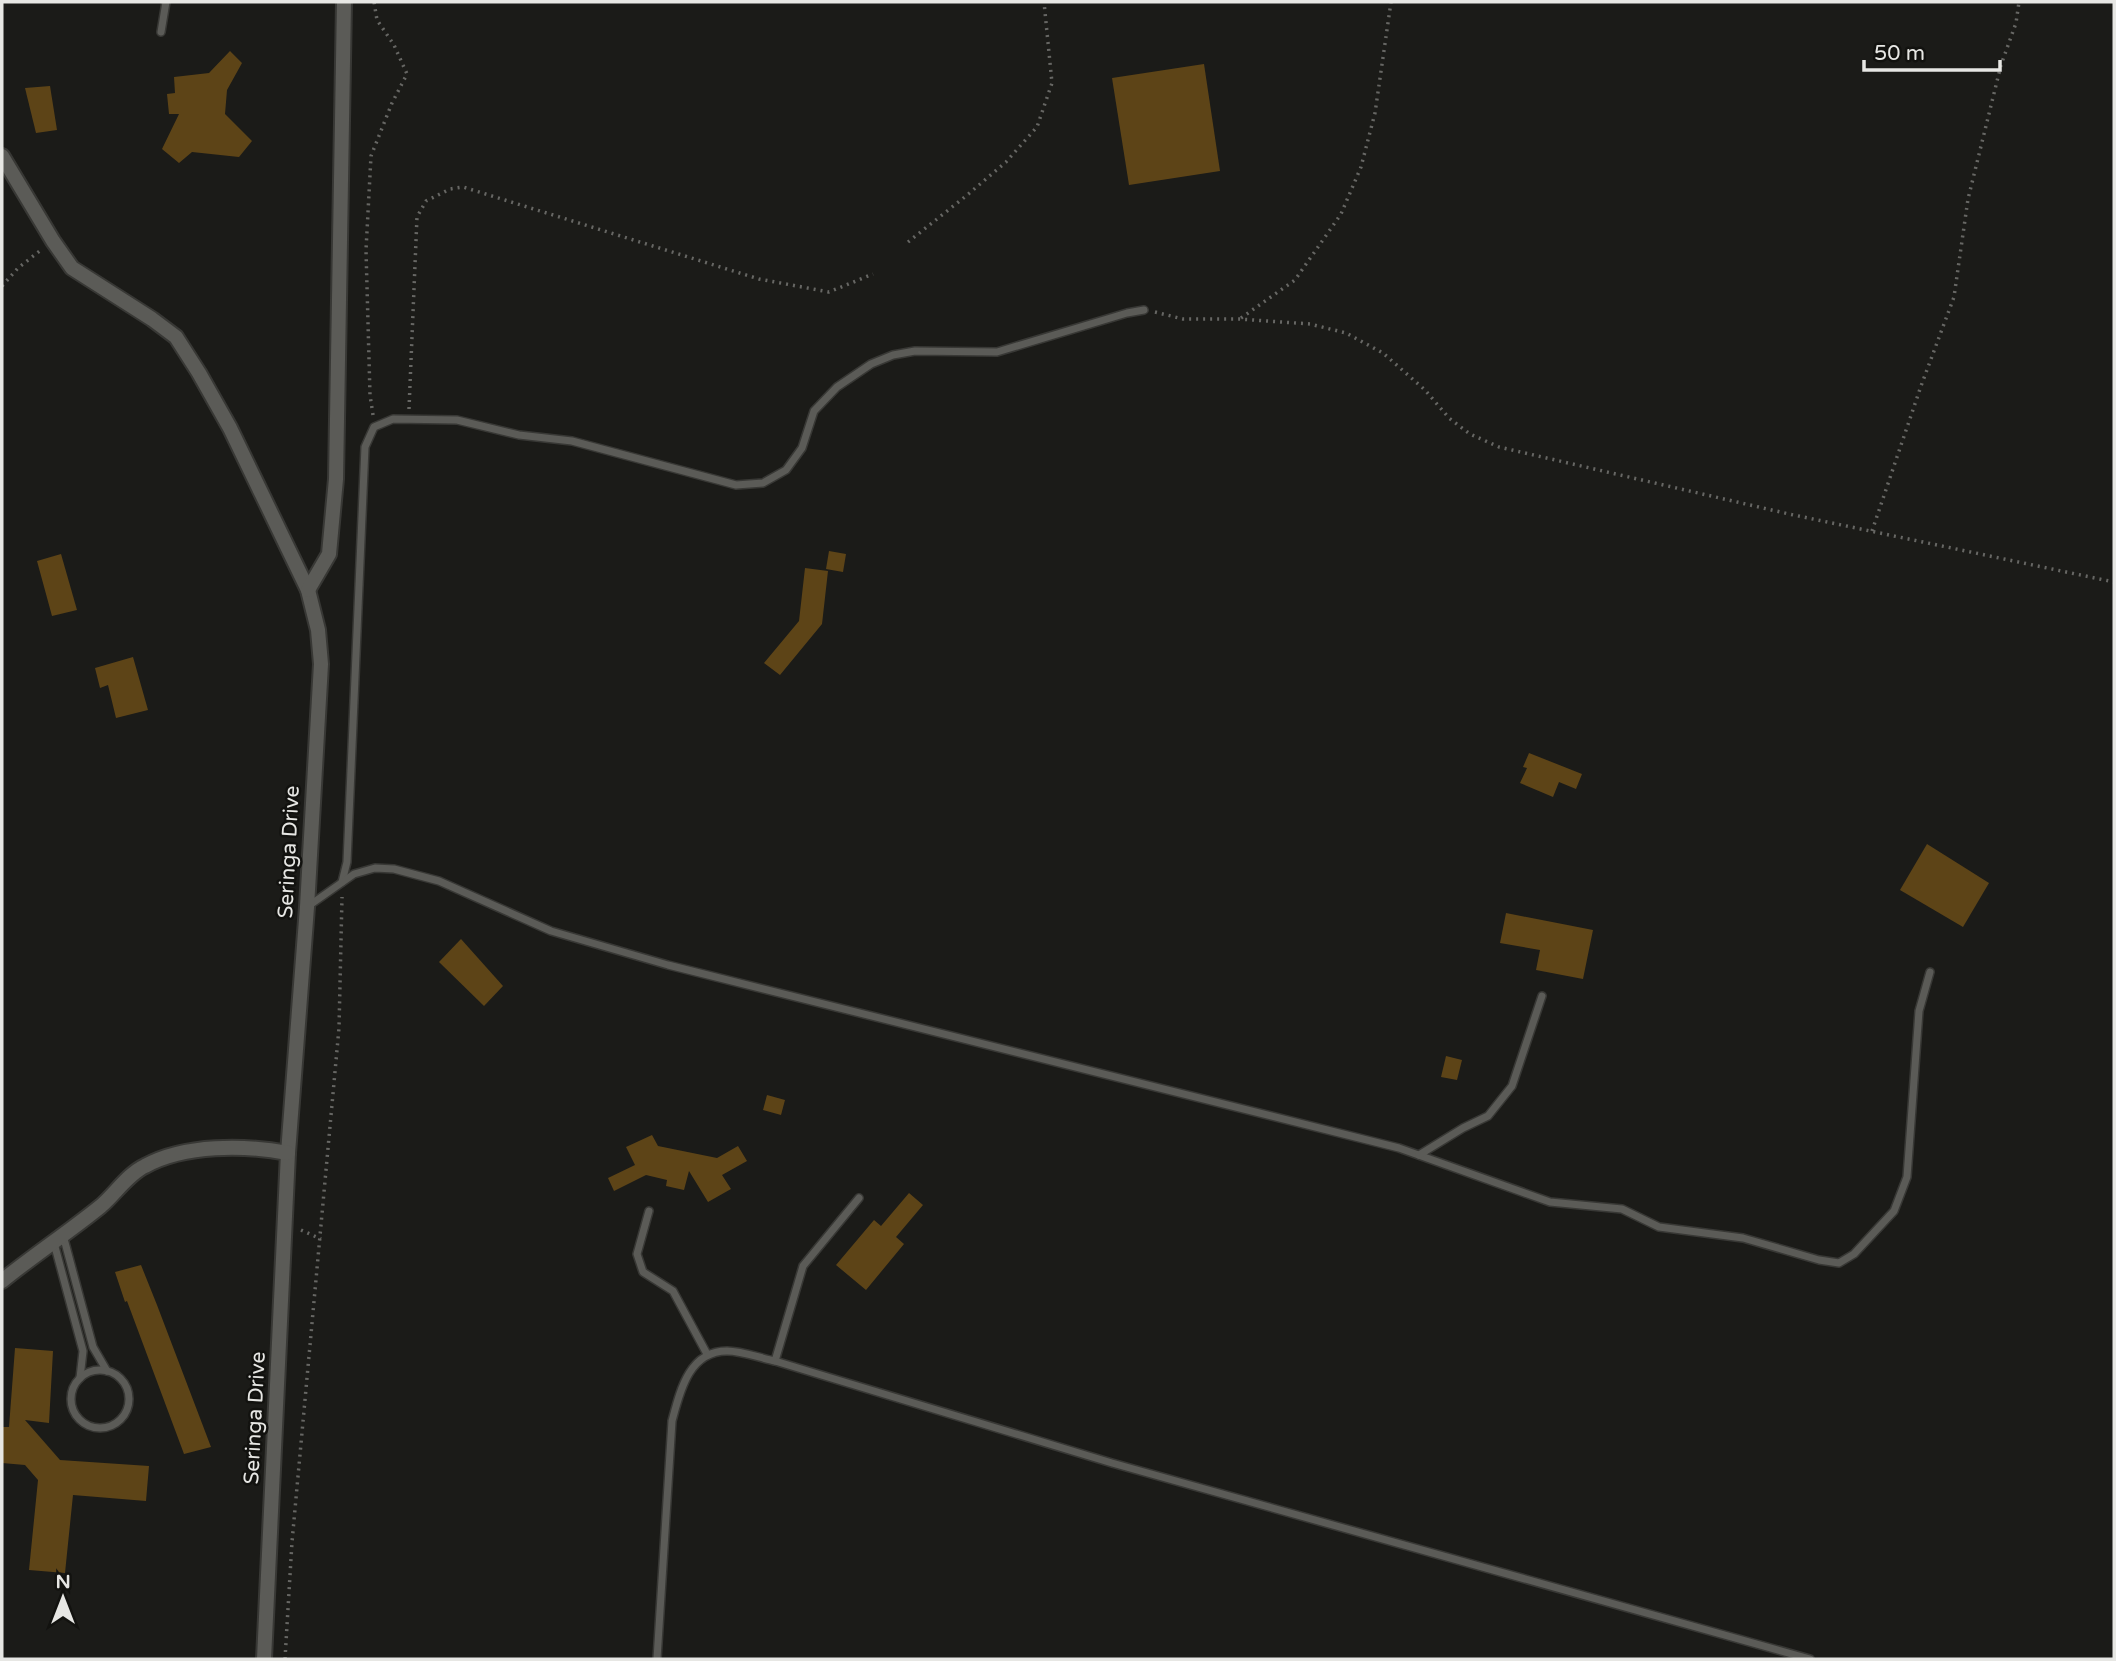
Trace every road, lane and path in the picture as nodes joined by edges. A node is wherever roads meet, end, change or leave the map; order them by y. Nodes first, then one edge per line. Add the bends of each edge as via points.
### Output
1 (166, 2) edge
2 (344, 2) edge
3 (374, 2) edge
4 (1044, 2) edge
5 (1391, 2) edge
6 (2019, 2) edge
7 (161, 32) dead end
8 (2, 156) edge
9 (53, 241) junction
10 (908, 242) dead end
11 (873, 274) dead end
12 (2, 286) edge
13 (1144, 310) joint
14 (1239, 319) junction
15 (409, 418) junction
16 (374, 427) junction
17 (1872, 532) junction
18 (2114, 582) edge
19 (309, 590) junction
20 (342, 883) junction
21 (307, 907) junction
22 (1930, 972) dead end
23 (1542, 996) dead end
24 (288, 1153) junction
25 (1419, 1155) junction
26 (859, 1198) dead end
27 (649, 1210) dead end
28 (286, 1223) junction
29 (58, 1237) junction
30 (321, 1239) junction
31 (2, 1281) edge
32 (707, 1354) junction
33 (775, 1361) junction
34 (107, 1371) junction
35 (80, 1378) junction
36 (264, 1659) edge
37 (285, 1659) edge
38 (657, 1659) edge
39 (1810, 1659) edge

1 - 7 lane
2 - 19 street via 336,480 329,554
3 - 16 path via 377,20 407,74 371,156 366,250
4 - 10 path via 1052,83 1037,127 1006,162
5 - 14 path via 1376,113 1361,167 1341,214 1295,280
6 - 17 path via 1968,199 1954,297
8 - 9 street, Seringa Drive
9 - 12 path
9 - 19 street, Seringa Drive via 72,268 176,337 229,428
11 - 15 path via 829,292 759,279 463,187 450,189 426,201 417,217
13 - 14 path via 1183,319
13 - 15 lane via 997,352 915,351 871,364 837,387 814,411 802,447 786,470 754,485 736,485 572,442 457,420
14 - 17 path via 1310,324 1346,333 1383,353 1470,435 1499,447
15 - 16 lane
16 - 20 lane via 365,447 347,862
17 - 18 path
19 - 21 street, Seringa Drive via 321,664
20 - 21 lane
20 - 25 lane via 375,868 394,869 428,878 551,931 668,965
20 - 30 path via 339,1028
21 - 24 street, Seringa Drive
22 - 25 lane via 1919,1011 1907,1177 1894,1211 1854,1254 1839,1263 1743,1238 1658,1227 1622,1209 1550,1202
23 - 25 lane via 1512,1086 1488,1116
24 - 28 street, Seringa Drive
24 - 29 street via 255,1147 175,1154 143,1167
26 - 33 lane via 803,1266
27 - 32 lane via 637,1254 643,1272 673,1291
28 - 30 path
28 - 36 street, Seringa Drive
29 - 31 street
29 - 34 lane via 93,1347
29 - 35 lane via 83,1351
30 - 37 path
32 - 33 lane via 729,1351
32 - 38 lane via 681,1386 672,1421
33 - 39 lane via 1112,1463
34 - 35 lane
34 - 35 lane via 123,1381 130,1398 126,1414 105,1428 87,1426 74,1413 71,1395

